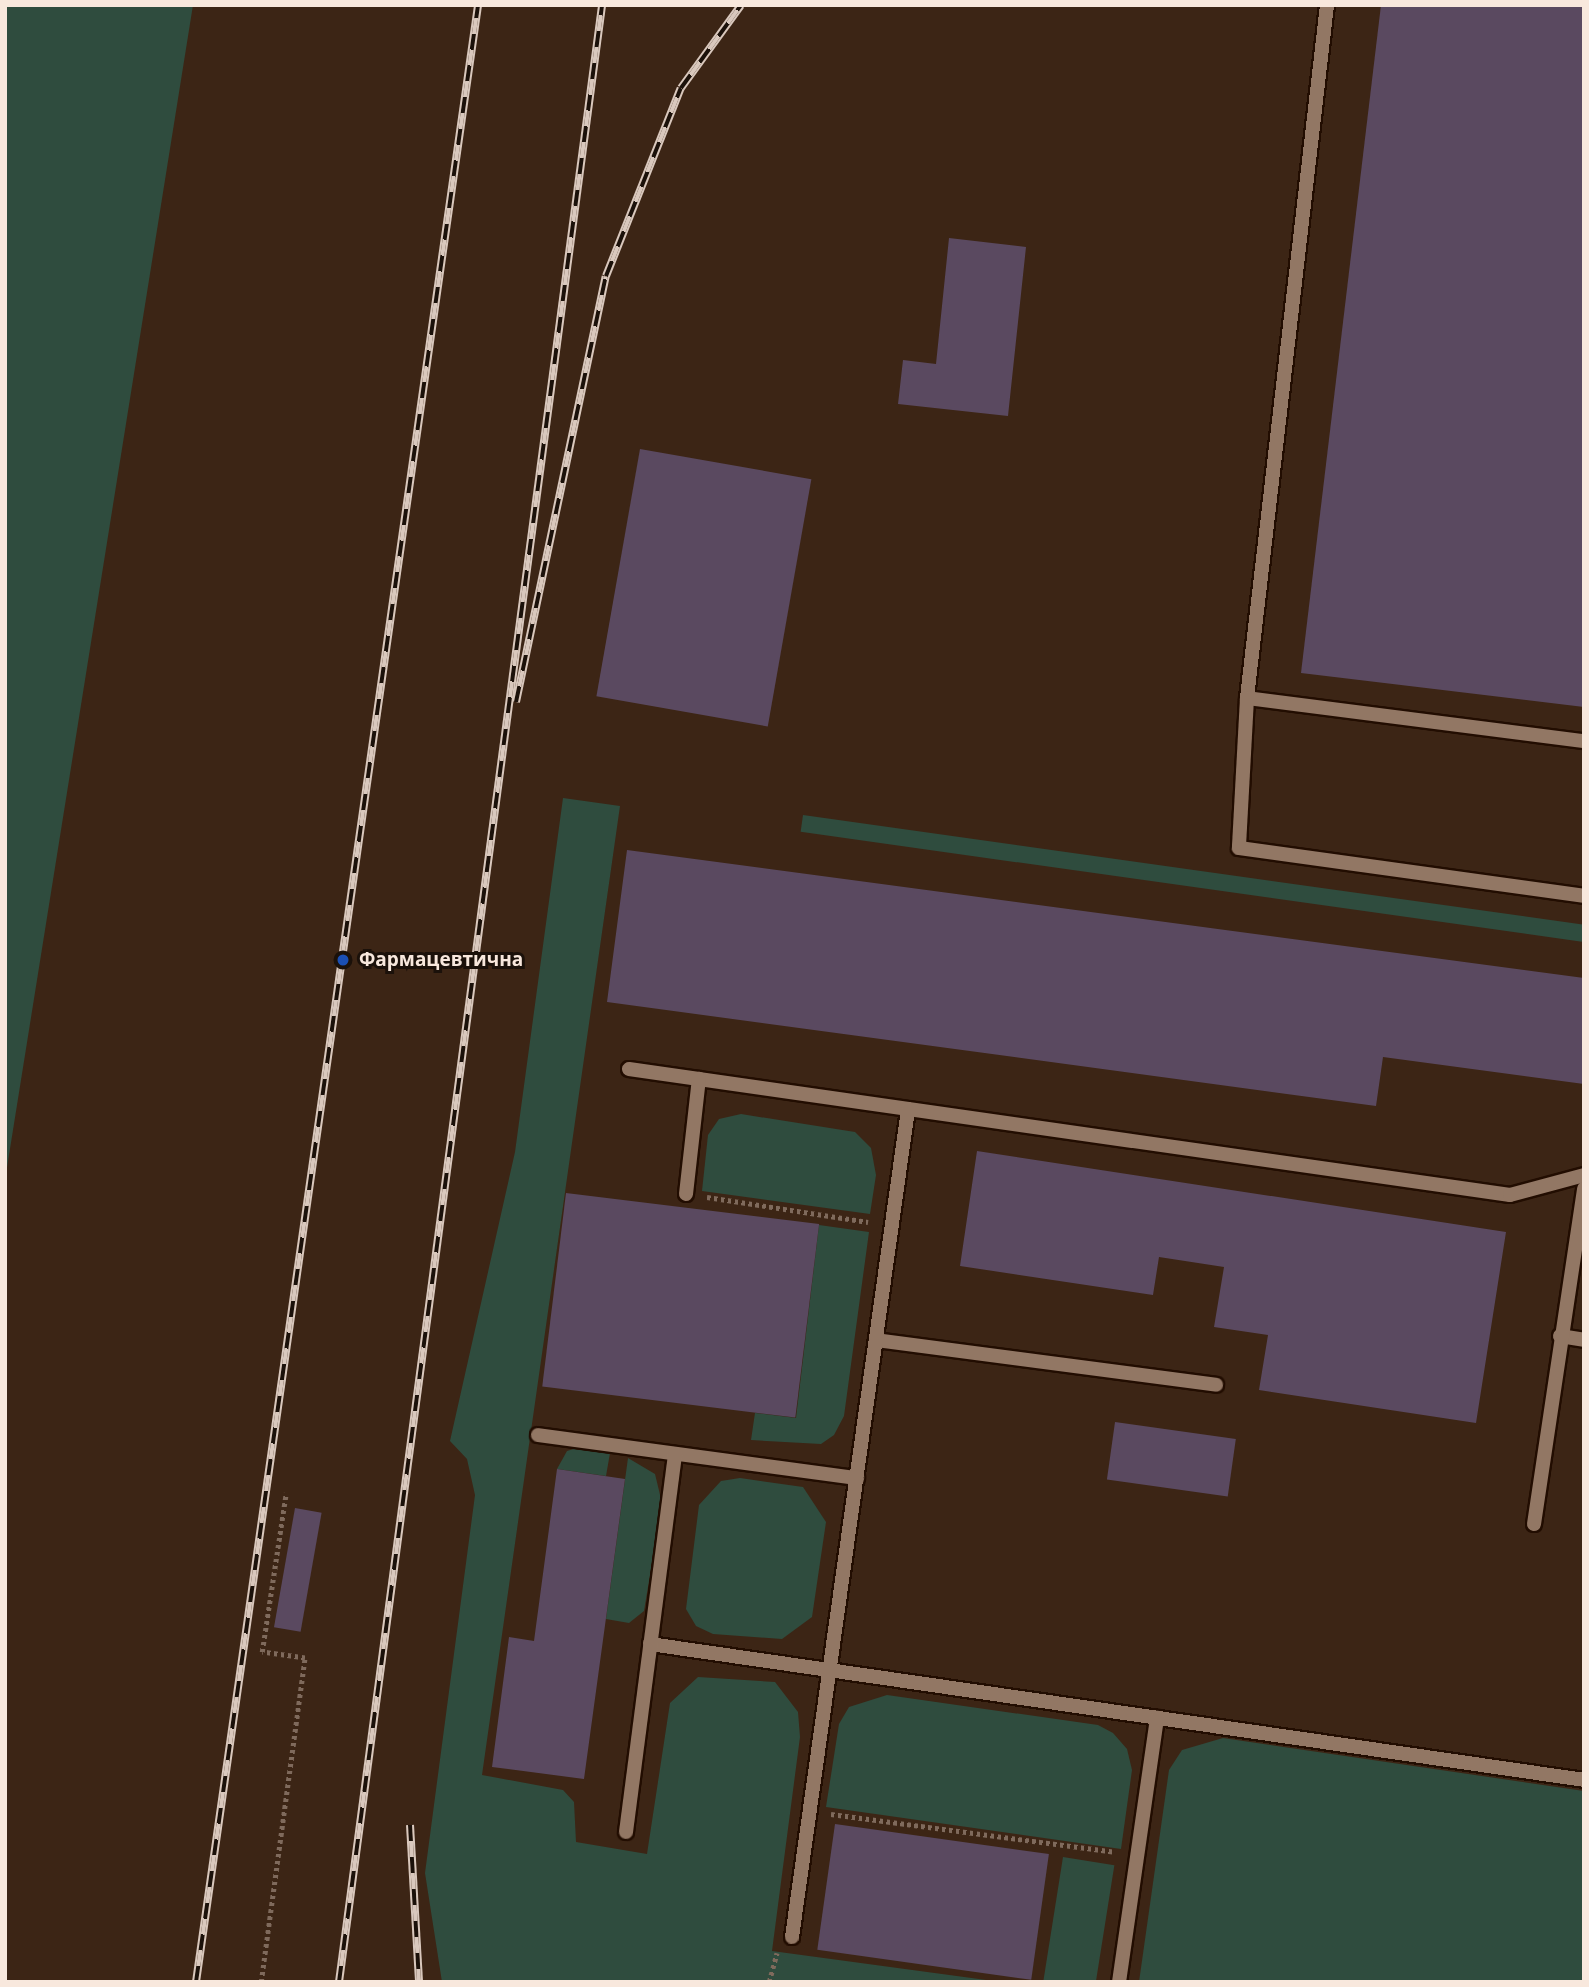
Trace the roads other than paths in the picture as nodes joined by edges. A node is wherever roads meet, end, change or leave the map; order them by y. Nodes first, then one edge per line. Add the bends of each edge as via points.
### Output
1 (1327, 5) edge
2 (1247, 698) junction
3 (1584, 741) edge
4 (1584, 896) edge
5 (629, 1069) dead end
6 (699, 1079) junction
7 (908, 1109) junction
8 (1584, 1175) edge
9 (1584, 1189) edge
10 (686, 1194) road end
11 (1560, 1336) junction
12 (876, 1340) junction
13 (1584, 1340) edge
14 (1216, 1385) dead end
15 (538, 1435) dead end
16 (675, 1454) junction
17 (857, 1478) junction
18 (1534, 1524) dead end
19 (650, 1644) junction
20 (830, 1670) junction
21 (1157, 1718) junction
22 (1584, 1780) edge
23 (626, 1832) dead end
24 (792, 1937) dead end
25 (1119, 1982) edge

1 - 2 lane
2 - 3 lane
2 - 4 lane via 1239,848
5 - 6 lane
6 - 7 lane
6 - 10 lane
7 - 8 lane via 1510,1195
7 - 12 lane
9 - 11 lane
11 - 13 lane
11 - 18 lane
12 - 14 lane
12 - 17 lane
15 - 16 lane
16 - 17 lane
16 - 19 lane
17 - 20 lane
19 - 20 lane
19 - 23 lane
20 - 21 lane
20 - 24 lane
21 - 22 lane
21 - 25 lane

